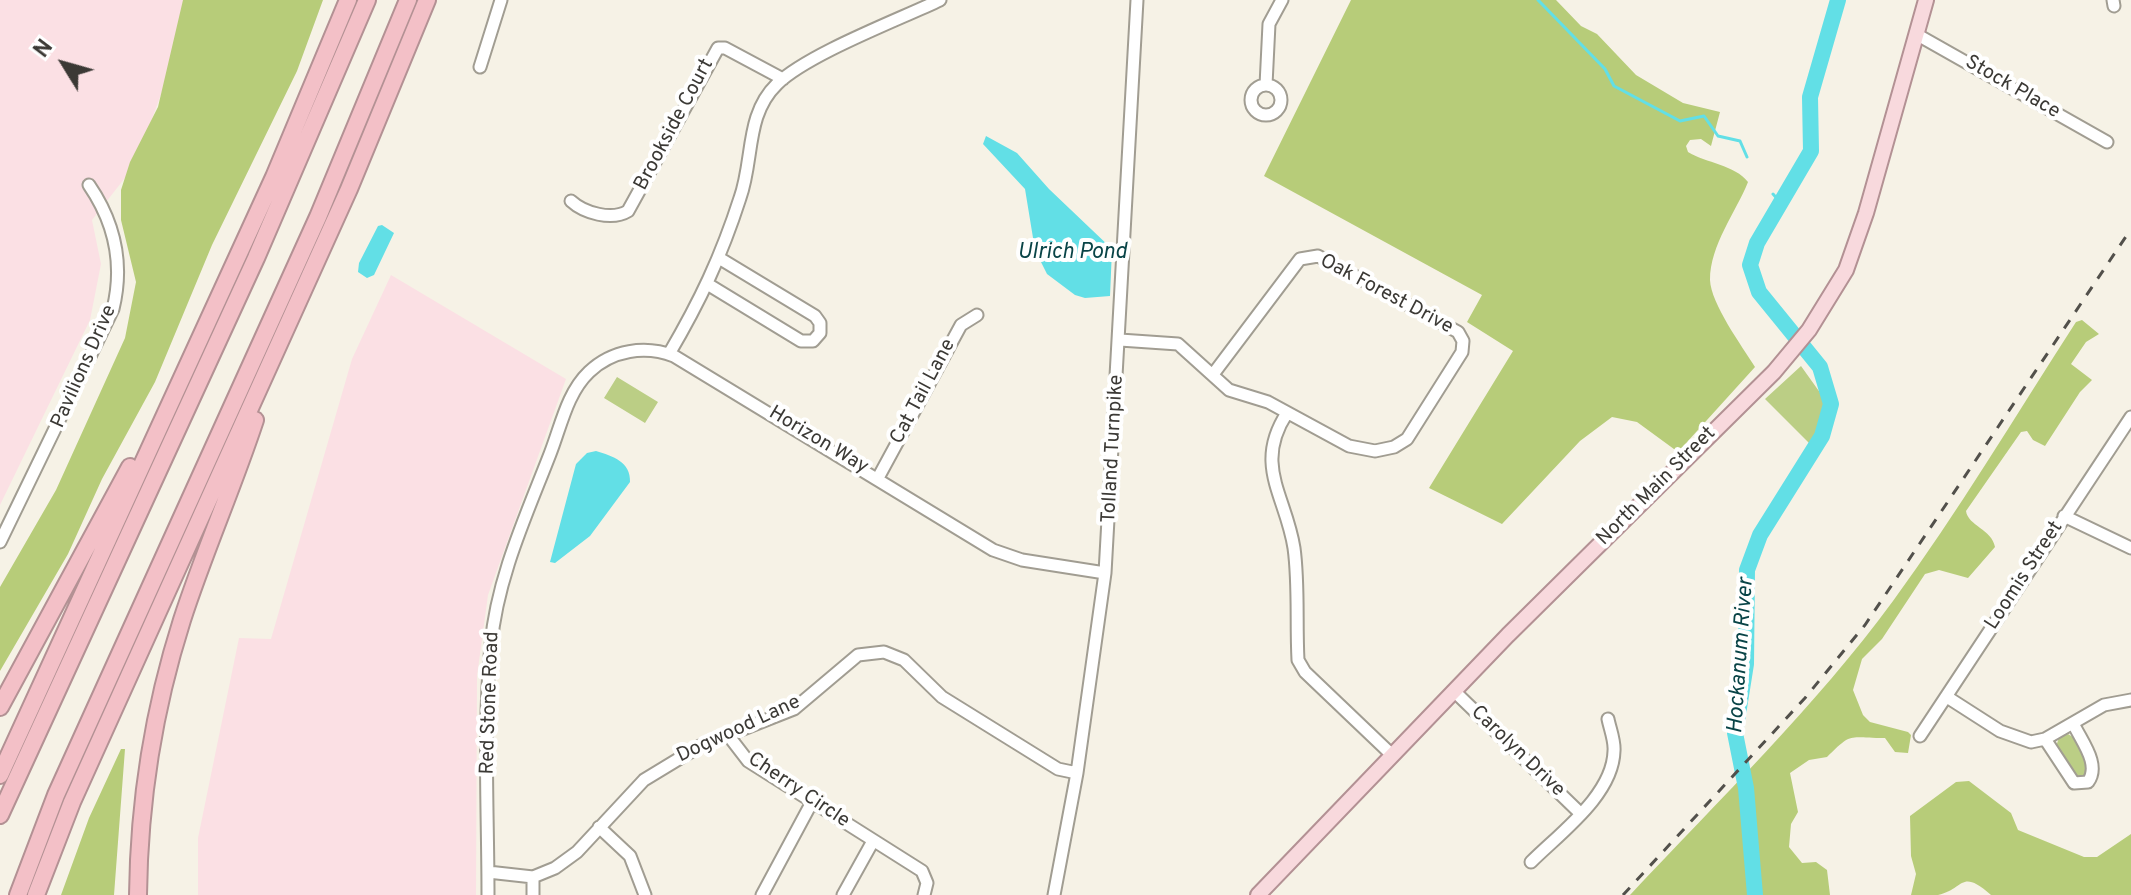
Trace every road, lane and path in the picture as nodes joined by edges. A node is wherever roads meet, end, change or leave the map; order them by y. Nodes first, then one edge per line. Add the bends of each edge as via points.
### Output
1 (348, 0) edge
2 (367, 0) edge
3 (408, 0) edge
4 (427, 0) edge
5 (501, 0) edge
6 (940, 0) edge
7 (1137, 0) edge
8 (1282, 0) edge
9 (1926, 0) edge
10 (1916, 34) junction
11 (480, 67) dead end
12 (783, 79) junction
13 (1266, 85) dead end
14 (2107, 142) dead end
15 (89, 185) dead end
16 (571, 201) dead end
17 (719, 258) junction
18 (709, 285) junction
19 (977, 315) dead end
20 (1120, 340) junction
21 (280, 342) junction
22 (669, 354) junction
23 (1214, 373) junction
24 (175, 395) junction
25 (1287, 413) junction
26 (2131, 417) edge
27 (560, 426) joint
28 (878, 478) junction
29 (2064, 516) junction
30 (0, 542) edge
31 (2131, 548) edge
32 (1105, 573) junction
33 (1454, 691) junction
34 (1947, 697) junction
35 (2131, 700) edge
36 (0, 707) edge
37 (1608, 719) dead end
38 (2073, 723) junction
39 (728, 735) junction
40 (1920, 736) dead end
41 (2045, 739) junction
42 (1392, 755) junction
43 (1077, 773) junction
44 (0, 775) edge
45 (812, 802) junction
46 (1580, 813) junction
47 (0, 815) edge
48 (599, 827) junction
49 (873, 841) junction
50 (1531, 862) dead end
51 (488, 872) junction
52 (533, 877) junction
53 (18, 895) edge
54 (36, 895) edge
55 (138, 895) edge
56 (488, 895) edge
57 (533, 895) edge
58 (645, 895) edge
59 (762, 895) edge
60 (843, 895) edge
61 (924, 895) edge
62 (1054, 895) edge
63 (1258, 895) edge

1 - 24 highway
2 - 47 highway via 262,244
3 - 53 highway via 318,217 56,795
4 - 21 highway
5 - 11 street
6 - 12 street
7 - 20 street, Tolland Turnpike
8 - 13 street via 1269,24
9 - 10 main road, North Main Street
10 - 14 street, Stock Place
10 - 33 main road, North Main Street via 1856,243 1832,296 1809,330
12 - 16 street, Brookside Court via 718,48 628,211 588,212
12 - 17 street via 756,115 742,192
15 - 30 street, Pavilions Drive via 110,223 117,249 113,309
17 - 18 street
17 - 18 street via 815,316 820,333 813,341 801,341
18 - 22 street
19 - 28 street, Cat Tail Lane via 961,325
20 - 23 street, Oak Forest Drive via 1178,344
20 - 32 street, Tolland Turnpike
21 - 54 highway via 72,802
21 - 55 highway via 167,674 146,782
22 - 27 street, Horizon Way via 638,350 603,361 579,383
22 - 28 street, Horizon Way
23 - 25 street, Oak Forest Drive via 1229,390
23 - 25 street, Oak Forest Drive via 1300,259 1308,256 1318,256 1458,332 1463,341 1462,352 1407,439 1394,447 1375,451 1349,446
24 - 36 highway via 144,438
24 - 44 highway
25 - 42 street via 1269,456 1294,548 1298,660
26 - 29 street, Loomis Street
27 - 51 street, Red Stone Road via 507,565 491,644
28 - 32 street, Horizon Way via 1001,553
29 - 31 street
29 - 34 street, Loomis Street
32 - 43 street, Tolland Turnpike
33 - 42 main road, North Main Street
33 - 46 street, Carolyn Drive
34 - 40 street, Loomis Street
34 - 41 street via 2016,739
35 - 38 street via 2104,705
37 - 46 street via 1614,751 1609,772
38 - 41 street
38 - 41 street via 2094,765 2088,782 2074,783
39 - 43 street, Dogwood Lane via 794,709 858,655 884,652 904,660 942,697 969,714 1058,769
39 - 45 street, Cherry Circle via 748,761
39 - 48 street, Dogwood Lane via 644,780
42 - 63 main road, North Main Street
43 - 62 street, Tolland Turnpike
45 - 49 street, Cherry Circle
45 - 59 street
46 - 50 street
48 - 52 street, Dogwood Lane via 577,852
48 - 58 street via 630,856
49 - 60 street
49 - 61 street, Cherry Circle via 922,871
51 - 52 street
51 - 56 street, Red Stone Road
52 - 57 street

